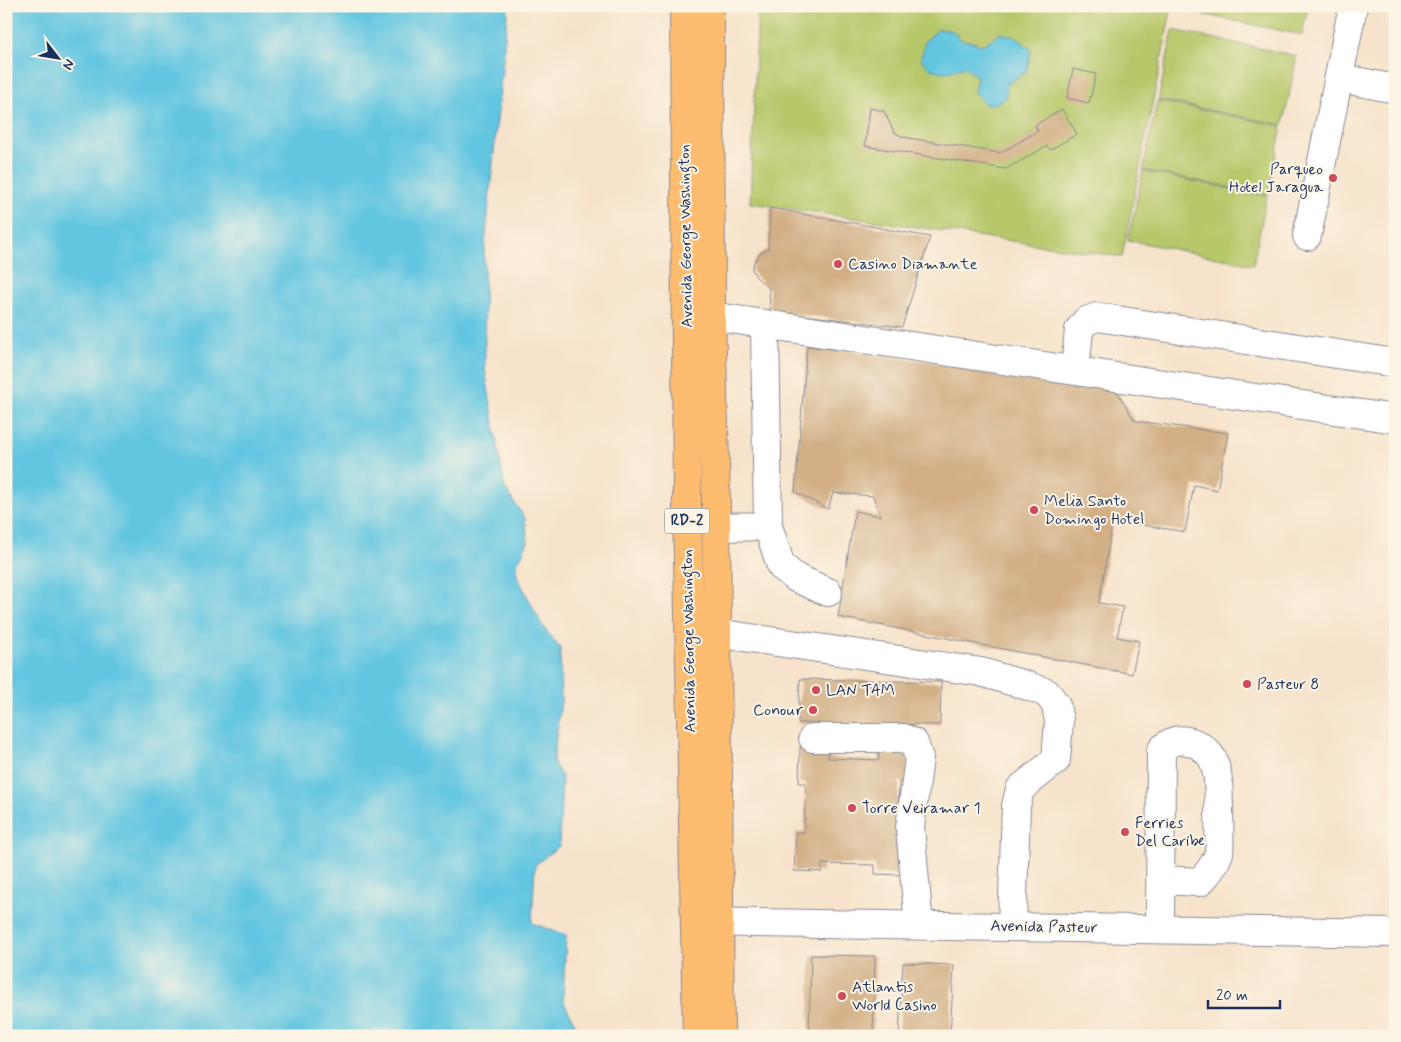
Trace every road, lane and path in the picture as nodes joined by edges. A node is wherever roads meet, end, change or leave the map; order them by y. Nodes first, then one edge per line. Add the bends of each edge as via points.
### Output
1 (684, 6) edge
2 (710, 6) edge
3 (1353, 6) edge
4 (1340, 78) junction
5 (1395, 89) edge
6 (1307, 236) dead end
7 (699, 316) junction
8 (765, 324) junction
9 (1395, 363) edge
10 (1075, 370) junction
11 (1395, 419) edge
12 (768, 526) junction
13 (716, 528) junction
14 (828, 592) dead end
15 (716, 633) junction
16 (813, 738) dead end
17 (1161, 880) junction
18 (706, 922) junction
19 (919, 925) junction
20 (1012, 927) junction
21 (1160, 929) junction
22 (1395, 933) edge
23 (697, 1036) edge
24 (720, 1036) edge

1 - 7 highway, Avenida George Washington / RD-2
2 - 7 highway, Avenida George Washington / RD-2
3 - 4 street
4 - 5 street
4 - 6 street
7 - 8 street
7 - 13 highway, Avenida George Washington / RD-2 via 714,381
7 - 18 highway, Avenida George Washington / RD-2 via 687,506
8 - 10 street
8 - 12 street
9 - 10 street via 1097,317 1086,321 1079,330
10 - 11 street
12 - 13 street
12 - 14 street via 781,566 796,578
13 - 15 highway, Avenida George Washington / RD-2
15 - 18 highway, Avenida George Washington / RD-2
15 - 20 street via 981,672 1047,693 1056,705 1060,721 1056,760 1020,790 1016,806
16 - 19 street via 903,738 914,744 919,758 910,828
17 - 17 street via 1161,751 1165,745 1178,740 1190,741 1212,758 1218,774 1219,852 1211,870 1200,882
17 - 21 street
18 - 19 street, Avenida Pasteur
18 - 23 highway, Avenida George Washington / RD-2
18 - 24 highway, Avenida George Washington / RD-2
19 - 20 street, Avenida Pasteur
20 - 21 street, Avenida Pasteur
21 - 22 street, Avenida Pasteur

